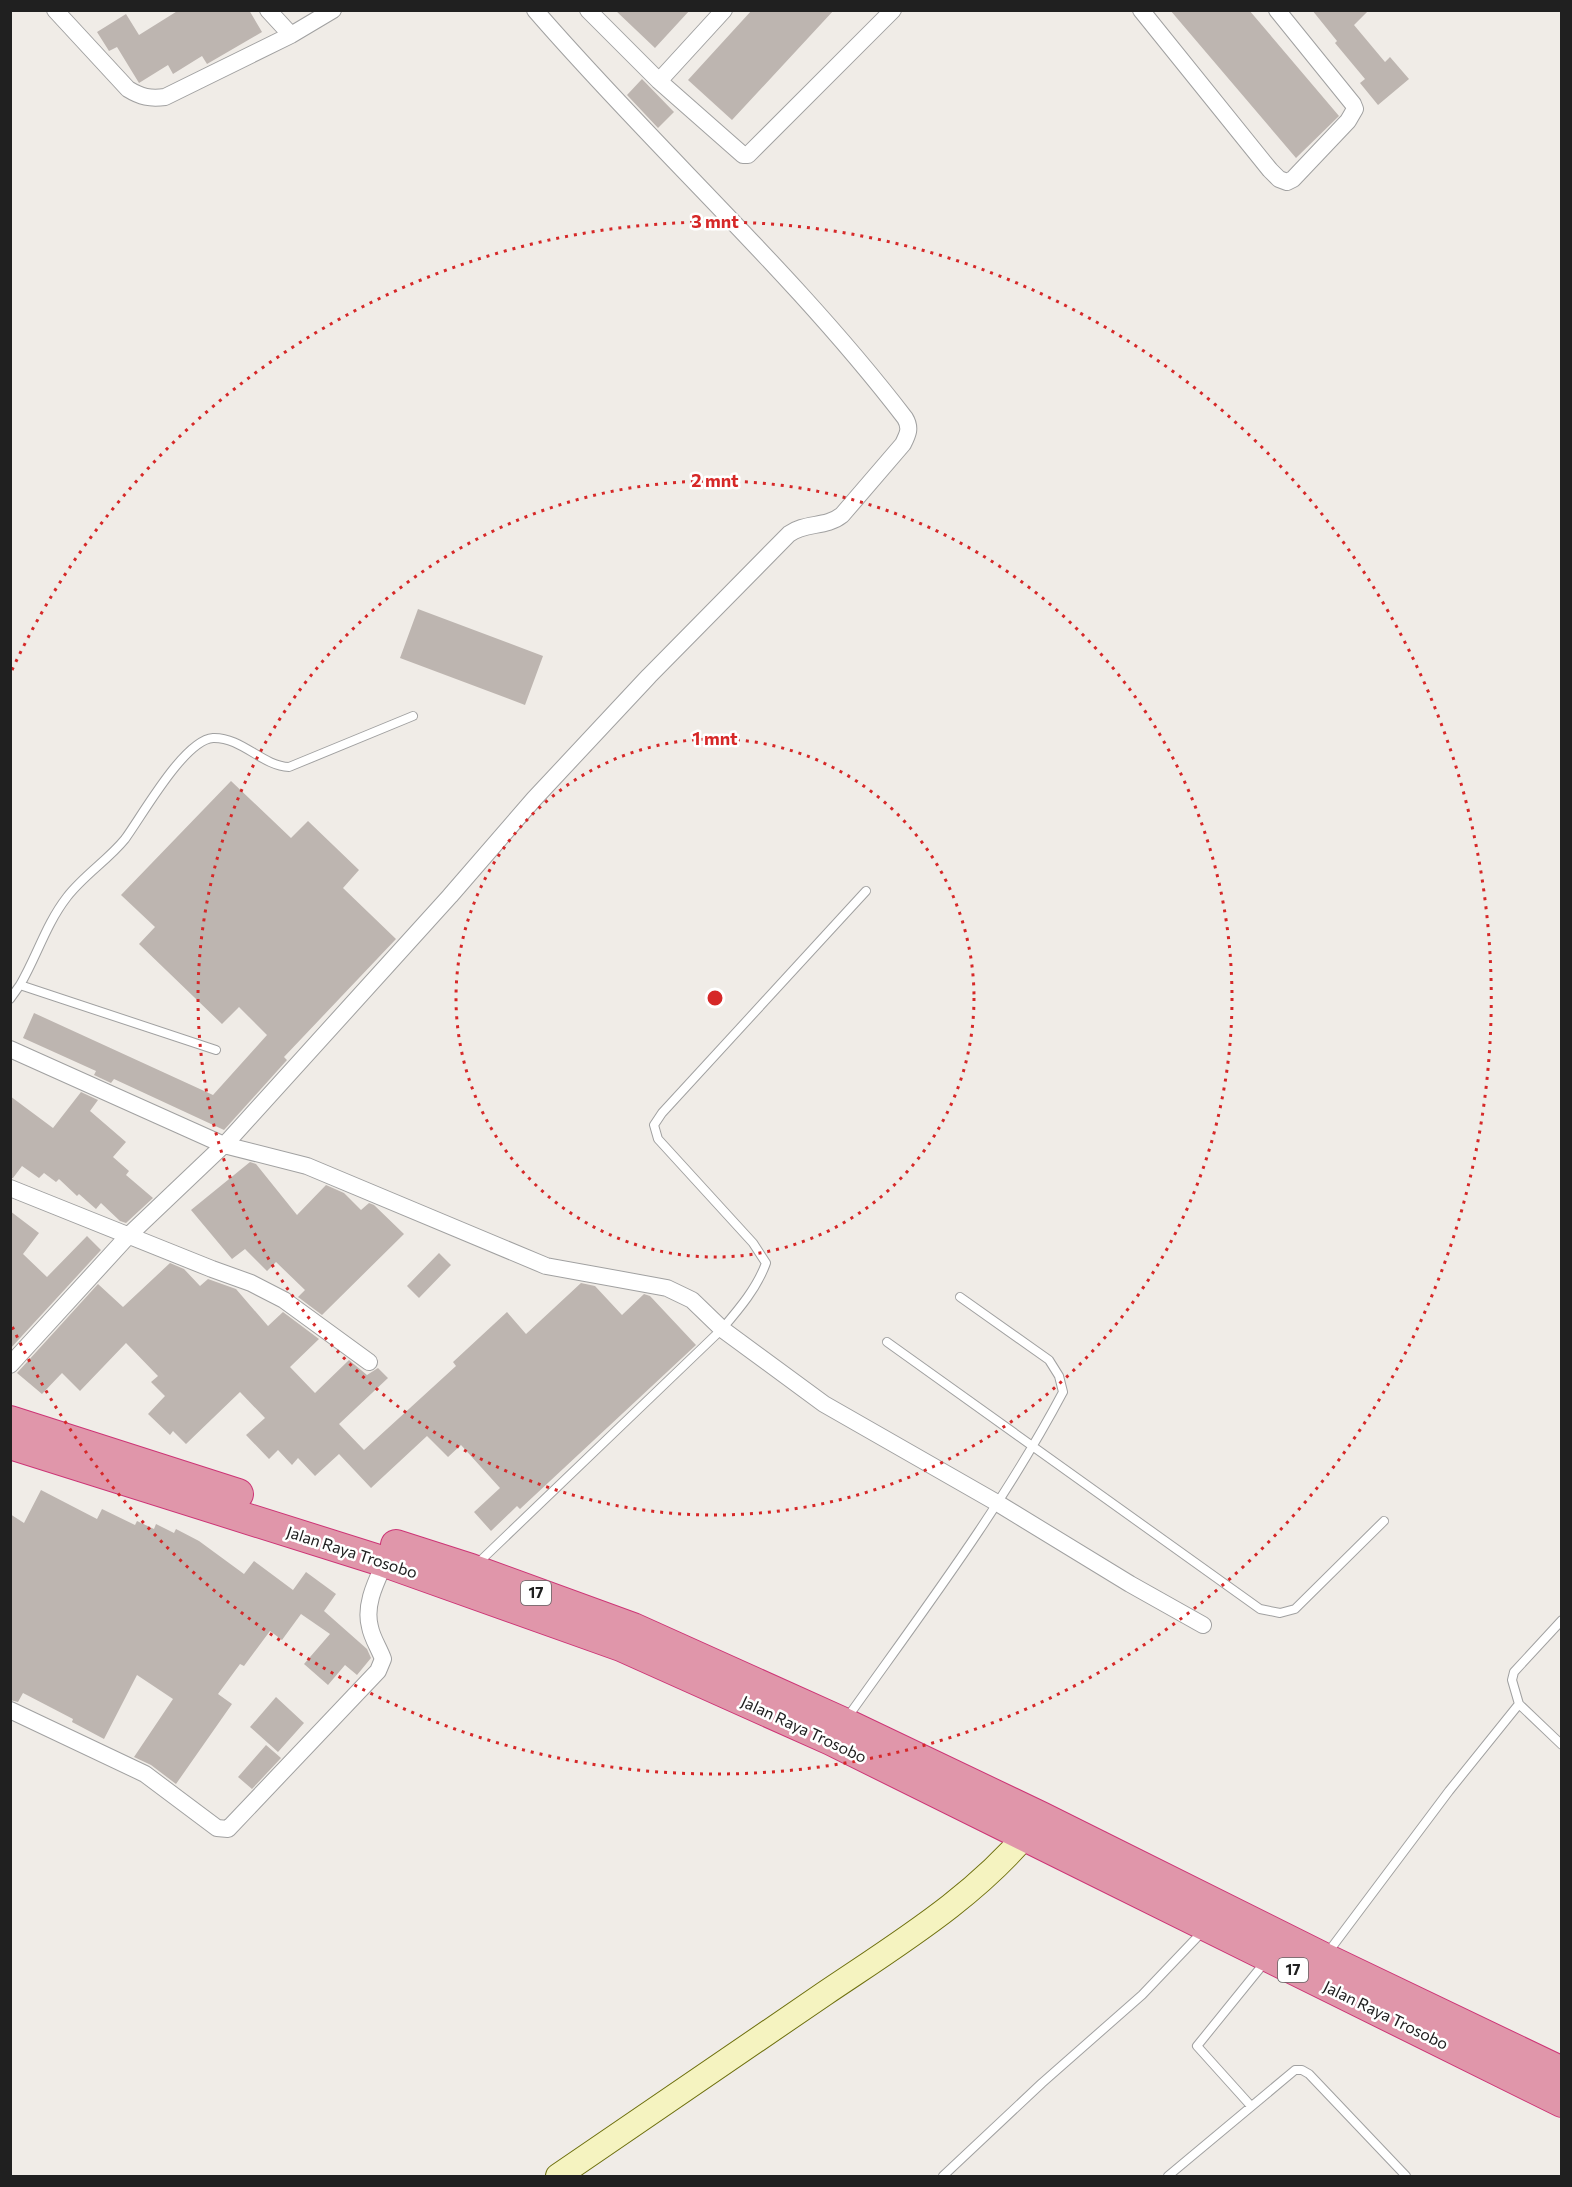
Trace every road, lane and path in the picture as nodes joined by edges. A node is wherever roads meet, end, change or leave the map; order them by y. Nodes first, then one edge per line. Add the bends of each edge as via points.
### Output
1 (56, 10) edge
2 (268, 10) edge
3 (333, 10) edge
4 (535, 10) edge
5 (588, 10) edge
6 (724, 10) edge
7 (892, 10) edge
8 (1141, 10) edge
9 (1277, 10) edge
10 (291, 35) junction
11 (659, 81) junction
12 (413, 716) dead end
13 (866, 891) dead end
14 (20, 985) junction
15 (10, 999) edge
16 (10, 1049) edge
17 (216, 1050) dead end
18 (227, 1142) junction
19 (10, 1188) edge
20 (128, 1236) junction
21 (960, 1297) dead end
22 (726, 1324) junction
23 (887, 1342) dead end
24 (369, 1362) dead end
25 (10, 1365) edge
26 (10, 1421) edge
27 (10, 1444) edge
28 (1034, 1447) junction
29 (999, 1504) junction
30 (1384, 1521) dead end
31 (382, 1569) junction
32 (471, 1569) junction
33 (1562, 1620) edge
34 (1203, 1625) dead end
35 (1519, 1704) junction
36 (10, 1710) edge
37 (837, 1731) junction
38 (1562, 1745) edge
39 (1026, 1835) junction
40 (1201, 1934) junction
41 (1324, 1958) junction
42 (1262, 1964) junction
43 (1562, 2072) edge
44 (1562, 2102) edge
45 (1251, 2106) junction
46 (558, 2176) edge
47 (943, 2176) edge
48 (1168, 2176) edge
49 (1406, 2176) edge

1 - 10 street via 128,88 144,98 165,97
2 - 10 street
3 - 10 street
4 - 18 street via 811,305 905,418 909,433 842,515 829,523 797,528 789,534 642,684
5 - 11 street
6 - 11 street
7 - 11 street via 748,155 738,153
8 - 9 street via 1270,170 1287,182 1348,121 1355,109
12 - 14 lane via 289,767 279,767 234,742 214,738 202,741 166,777 124,839 68,896 43,935
13 - 22 lane via 654,1125 658,1139 753,1243 766,1263 761,1277
14 - 15 lane
14 - 17 lane
16 - 18 street
18 - 20 street
18 - 22 street via 307,1166 546,1266 667,1288
19 - 20 street
20 - 24 street via 251,1283 284,1300
20 - 25 street
21 - 28 lane via 1049,1360 1059,1376 1063,1392
22 - 29 street via 824,1404
22 - 32 lane
23 - 28 lane
26 - 32 highway, Jalan Raya Trosobo / 17
27 - 31 highway, Jalan Raya Trosobo / 17
28 - 29 lane
28 - 30 lane via 1250,1603 1272,1613 1295,1609
29 - 34 street
29 - 37 lane
31 - 36 street via 368,1613 370,1629 383,1659 378,1671 228,1829 217,1828 145,1774
31 - 37 highway, Jalan Raya Trosobo / 17 via 621,1646
32 - 37 highway, Jalan Raya Trosobo / 17 via 633,1628
33 - 35 lane via 1514,1672 1512,1680
35 - 38 lane
35 - 41 lane
37 - 39 highway, Jalan Raya Trosobo / 17
39 - 40 highway, Jalan Raya Trosobo / 17
39 - 41 highway, Jalan Raya Trosobo / 17
39 - 46 main road via 958,1899
40 - 42 highway, Jalan Raya Trosobo / 17
40 - 47 lane via 1142,1995
41 - 43 highway, Jalan Raya Trosobo / 17
42 - 44 highway, Jalan Raya Trosobo / 17
42 - 45 lane via 1197,2046
45 - 48 lane
45 - 49 lane via 1294,2070 1302,2070

